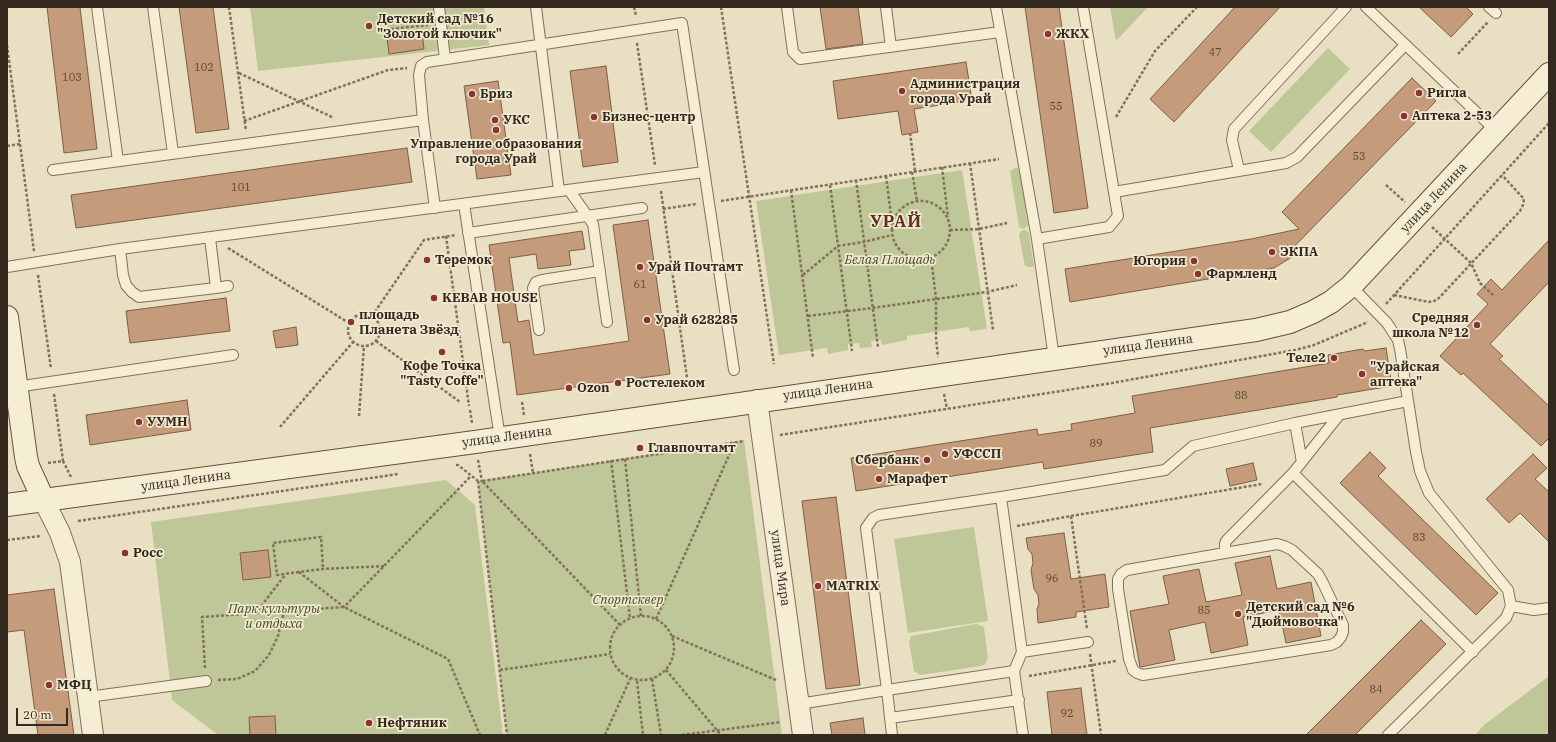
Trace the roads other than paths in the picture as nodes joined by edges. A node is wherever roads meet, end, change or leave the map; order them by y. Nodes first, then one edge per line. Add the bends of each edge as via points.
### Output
1 (97, 7) edge
2 (153, 7) edge
3 (439, 7) edge
4 (536, 7) edge
5 (787, 7) edge
6 (886, 7) edge
7 (996, 7) edge
8 (1083, 7) edge
9 (1346, 7) edge
10 (1366, 7) edge
11 (1000, 32) junction
12 (1405, 45) junction
13 (541, 46) junction
14 (891, 46) junction
15 (445, 60) junction
16 (1548, 77) edge
17 (423, 120) junction
18 (1496, 131) junction
19 (174, 153) junction
20 (118, 161) junction
21 (54, 170) dead end
22 (1240, 170) junction
23 (704, 172) junction
24 (564, 191) junction
25 (1114, 192) junction
26 (464, 204) junction
27 (435, 208) junction
28 (642, 208) dead end
29 (588, 216) junction
30 (468, 233) junction
31 (210, 238) junction
32 (1037, 239) junction
33 (120, 250) junction
34 (7, 267) edge
35 (600, 271) junction
36 (228, 286) dead end
37 (1351, 286) junction
38 (216, 288) junction
39 (7, 317) edge
40 (607, 322) dead end
41 (539, 330) dead end
42 (233, 355) dead end
43 (1054, 358) junction
44 (734, 370) dead end
45 (16, 387) junction
46 (757, 400) junction
47 (1408, 401) junction
48 (1340, 414) junction
49 (1295, 423) junction
50 (500, 438) junction
51 (1302, 462) junction
52 (1289, 476) junction
53 (1001, 497) junction
54 (44, 501) junction
55 (7, 505) edge
56 (1226, 553) junction
57 (1511, 606) junction
58 (1549, 608) edge
59 (1088, 642) road end
60 (1022, 652) junction
61 (1473, 652) junction
62 (1015, 675) junction
63 (206, 681) road end
64 (887, 690) junction
65 (88, 697) junction
66 (1019, 700) junction
67 (799, 704) junction
68 (890, 718) junction
69 (93, 735) edge
70 (803, 735) edge
71 (892, 735) edge
72 (1023, 735) edge
73 (1388, 735) edge

1 - 20 lane
2 - 19 lane
3 - 15 lane
4 - 13 lane
5 - 14 lane via 793,52 800,59
6 - 14 lane
7 - 11 lane
8 - 25 lane
9 - 22 lane via 1234,129 1232,140
10 - 12 lane
11 - 14 lane
11 - 32 lane
12 - 18 lane
12 - 22 lane via 1297,156 1286,163
13 - 15 lane
13 - 23 lane via 682,23
13 - 24 lane
15 - 17 lane via 427,62 421,66 419,75
16 - 18 main road, улица Ленина
17 - 19 lane
17 - 27 lane
18 - 37 main road, улица Ленина
19 - 20 lane
20 - 21 lane
22 - 25 lane
23 - 24 lane
23 - 44 lane
24 - 26 lane
24 - 29 lane
25 - 32 lane via 1118,216 1108,227
26 - 27 lane
26 - 30 lane
27 - 31 lane
28 - 29 lane
29 - 30 lane
29 - 35 lane via 592,224
30 - 50 lane
31 - 33 lane
31 - 38 lane
32 - 43 lane
33 - 34 lane
33 - 38 lane via 126,285 139,297
35 - 40 lane
35 - 41 lane via 536,282 533,288
36 - 38 lane
37 - 43 main road, улица Ленина via 1331,302 1290,322 1256,330
37 - 47 lane via 1387,323 1398,340
39 - 45 main road
42 - 45 lane
43 - 46 main road, улица Ленина
45 - 54 main road via 28,466
46 - 50 main road, улица Ленина
46 - 67 street, улица Мира
47 - 48 lane
47 - 57 lane via 1420,471 1428,493 1508,590
48 - 49 lane
48 - 51 lane
49 - 51 lane
49 - 53 lane via 1193,446 1165,470
50 - 54 main road, улица Ленина
51 - 52 lane
52 - 56 lane via 1226,541
52 - 61 lane
53 - 60 lane
53 - 64 lane via 879,515 873,518 866,528
54 - 55 main road, улица Ленина
54 - 65 street via 60,533 70,562
56 - 56 lane via 1277,544 1292,550 1318,574 1343,625 1341,637 1331,645 1143,675 1133,670 1118,589 1121,574 1127,570
57 - 58 lane via 1534,610
57 - 61 lane via 1506,618
59 - 60 lane
60 - 62 lane
61 - 73 lane
62 - 64 lane
62 - 66 lane
63 - 65 lane
64 - 67 lane
64 - 68 lane
65 - 69 street
66 - 68 lane
66 - 72 lane
67 - 70 street, улица Мира
68 - 71 lane

